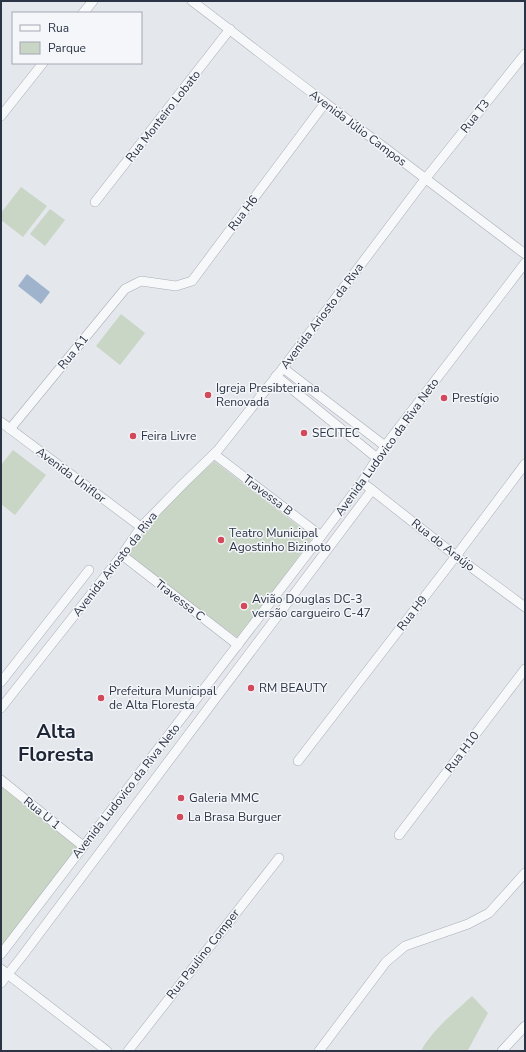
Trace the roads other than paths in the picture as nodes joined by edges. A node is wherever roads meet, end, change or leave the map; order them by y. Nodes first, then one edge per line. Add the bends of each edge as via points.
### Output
1 (93, 1) edge
2 (192, 1) edge
3 (85, 12) edge
4 (230, 29) junction
5 (525, 54) edge
6 (43, 64) edge
7 (325, 103) junction
8 (1, 116) edge
9 (426, 178) junction
10 (95, 202) dead end
11 (525, 254) edge
12 (525, 263) edge
13 (141, 281) joint
14 (283, 368) junction
15 (276, 376) junction
16 (328, 403) junction
17 (321, 412) junction
18 (4, 425) edge
19 (385, 446) junction
20 (214, 454) junction
21 (377, 458) junction
22 (525, 464) edge
23 (362, 482) junction
24 (372, 490) junction
25 (141, 527) junction
26 (322, 536) junction
27 (122, 555) junction
28 (456, 556) junction
29 (89, 570) dead end
30 (525, 607) edge
31 (238, 645) junction
32 (525, 670) edge
33 (1, 682) edge
34 (1, 708) edge
35 (298, 761) dead end
36 (1, 780) edge
37 (399, 835) dead end
38 (83, 846) junction
39 (279, 858) dead end
40 (525, 873) edge
41 (1, 954) edge
42 (4, 972) edge
43 (1, 983) edge
44 (525, 1026) edge
45 (107, 1051) edge
46 (128, 1051) edge
47 (319, 1051) edge
48 (502, 1051) edge

1 - 3 street
2 - 4 street, Avenida Júlio Campos
4 - 7 street, Avenida Júlio Campos
4 - 10 street, Rua Monteiro Lobato
5 - 9 street, Rua T3
6 - 8 street
7 - 9 street, Avenida Júlio Campos
7 - 13 street, Rua H6 via 192,281 176,286
9 - 11 street, Avenida Júlio Campos
9 - 14 street, Avenida Ariosto da Riva
12 - 19 street, Avenida Ludovico da Riva Neto
13 - 18 street, Rua A1 via 125,289
14 - 15 street, Avenida Ariosto da Riva
14 - 16 street
15 - 17 street
15 - 20 street, Avenida Ariosto da Riva
16 - 17 street
16 - 19 street
17 - 21 street
18 - 25 street, Avenida Uniflor
19 - 21 street, Avenida Ludovico da Riva Neto
20 - 25 street, Avenida Ariosto da Riva
20 - 26 street, Travessa B
21 - 23 street, Avenida Ludovico da Riva Neto
22 - 28 street, Rua H9
23 - 24 street, Rua do Araújo
23 - 26 street, Avenida Ludovico da Riva Neto
24 - 28 street, Rua do Araújo
24 - 42 street
25 - 27 street, Avenida Ariosto da Riva
26 - 31 street, Avenida Ludovico da Riva Neto
27 - 31 street, Travessa C
27 - 34 street, Avenida Ariosto da Riva
28 - 30 street, Rua do Araújo
28 - 35 street, Rua H9
29 - 33 street
31 - 38 street, Avenida Ludovico da Riva Neto
32 - 37 street, Rua H10
36 - 38 street, Rua U 1
38 - 41 street, Avenida Ludovico da Riva Neto
39 - 46 street, Rua Paulino Comper
40 - 47 street via 488,913 468,924 405,946 386,962
42 - 43 street
42 - 45 street
44 - 48 street

